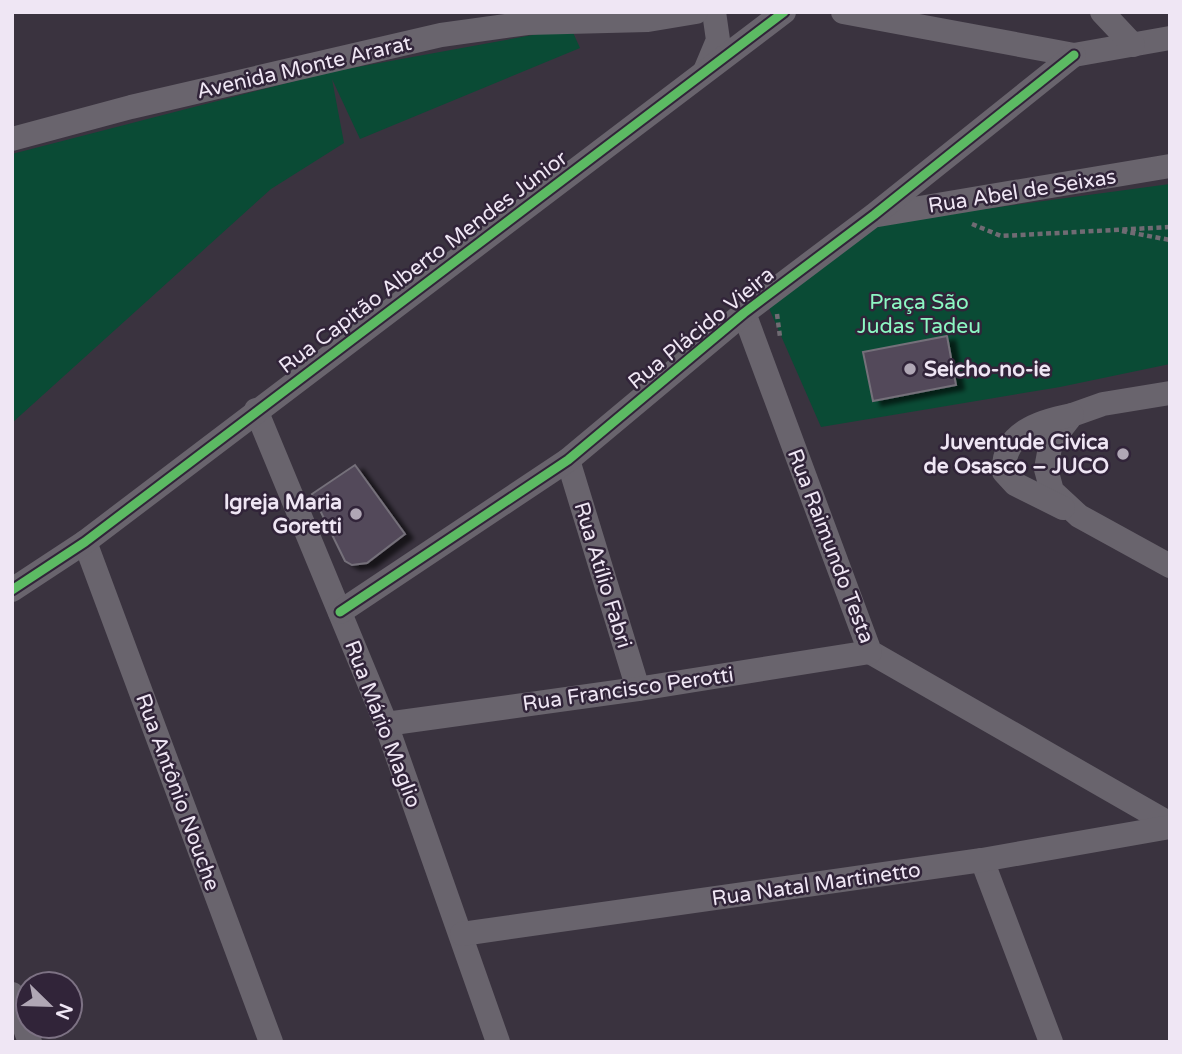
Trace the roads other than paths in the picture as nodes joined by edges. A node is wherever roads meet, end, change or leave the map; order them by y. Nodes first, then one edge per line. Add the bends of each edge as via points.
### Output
1 (452, 12) edge
2 (696, 12) edge
3 (714, 12) edge
4 (784, 12) edge
5 (844, 12) edge
6 (1102, 12) edge
7 (667, 15) edge
8 (600, 17) edge
9 (441, 35) junction
10 (1170, 38) edge
11 (1133, 45) junction
12 (1074, 55) junction
13 (705, 72) junction
14 (12, 139) edge
15 (1170, 166) edge
16 (874, 215) junction
17 (744, 313) junction
18 (1170, 393) edge
19 (257, 410) junction
20 (1072, 415) junction
21 (568, 460) junction
22 (1079, 516) junction
23 (85, 542) junction
24 (1170, 566) edge
25 (12, 590) edge
26 (340, 612) junction
27 (870, 652) junction
28 (638, 689) junction
29 (386, 724) junction
30 (1170, 825) edge
31 (982, 860) junction
32 (462, 934) junction
33 (12, 994) edge
34 (30, 1042) edge
35 (271, 1042) edge
36 (498, 1042) edge
37 (1051, 1042) edge

1 - 9 street
2 - 7 street, Avenida Monte Ararat
3 - 13 street via 718,40
4 - 13 street, Rua Capitão Alberto Mendes Júnior
5 - 12 street
6 - 11 street
7 - 8 street, Avenida Monte Ararat
8 - 9 street, Avenida Monte Ararat
9 - 14 street, Avenida Monte Ararat
10 - 11 street
11 - 12 street
12 - 16 street, Rua Plácido Vieira
13 - 19 street, Rua Capitão Alberto Mendes Júnior
15 - 16 street, Rua Abel de Seixas
16 - 17 street, Rua Plácido Vieira
17 - 21 street, Rua Plácido Vieira
17 - 27 street, Rua Raimundo Testa
18 - 20 street via 1103,404
19 - 23 street, Rua Capitão Alberto Mendes Júnior
19 - 26 street, Rua Mário Maglio
20 - 22 street via 1051,442 1046,469 1052,491
20 - 22 street via 1047,419 1012,441 1003,456 1004,472 1015,484
21 - 26 street, Rua Plácido Vieira
21 - 28 street, Rua Atílio Fabri
22 - 24 street
23 - 25 street, Rua Capitão Alberto Mendes Júnior
23 - 35 street, Rua Antônio Nouche
26 - 29 street, Rua Mário Maglio
27 - 28 street, Rua Francisco Perotti
27 - 30 street, Rua Raimundo Testa
28 - 29 street, Rua Francisco Perotti
29 - 32 street, Rua Mário Maglio
30 - 31 street, Rua Natal Martinetto
31 - 32 street, Rua Natal Martinetto
31 - 37 street
32 - 36 street, Rua Mário Maglio
33 - 34 street

